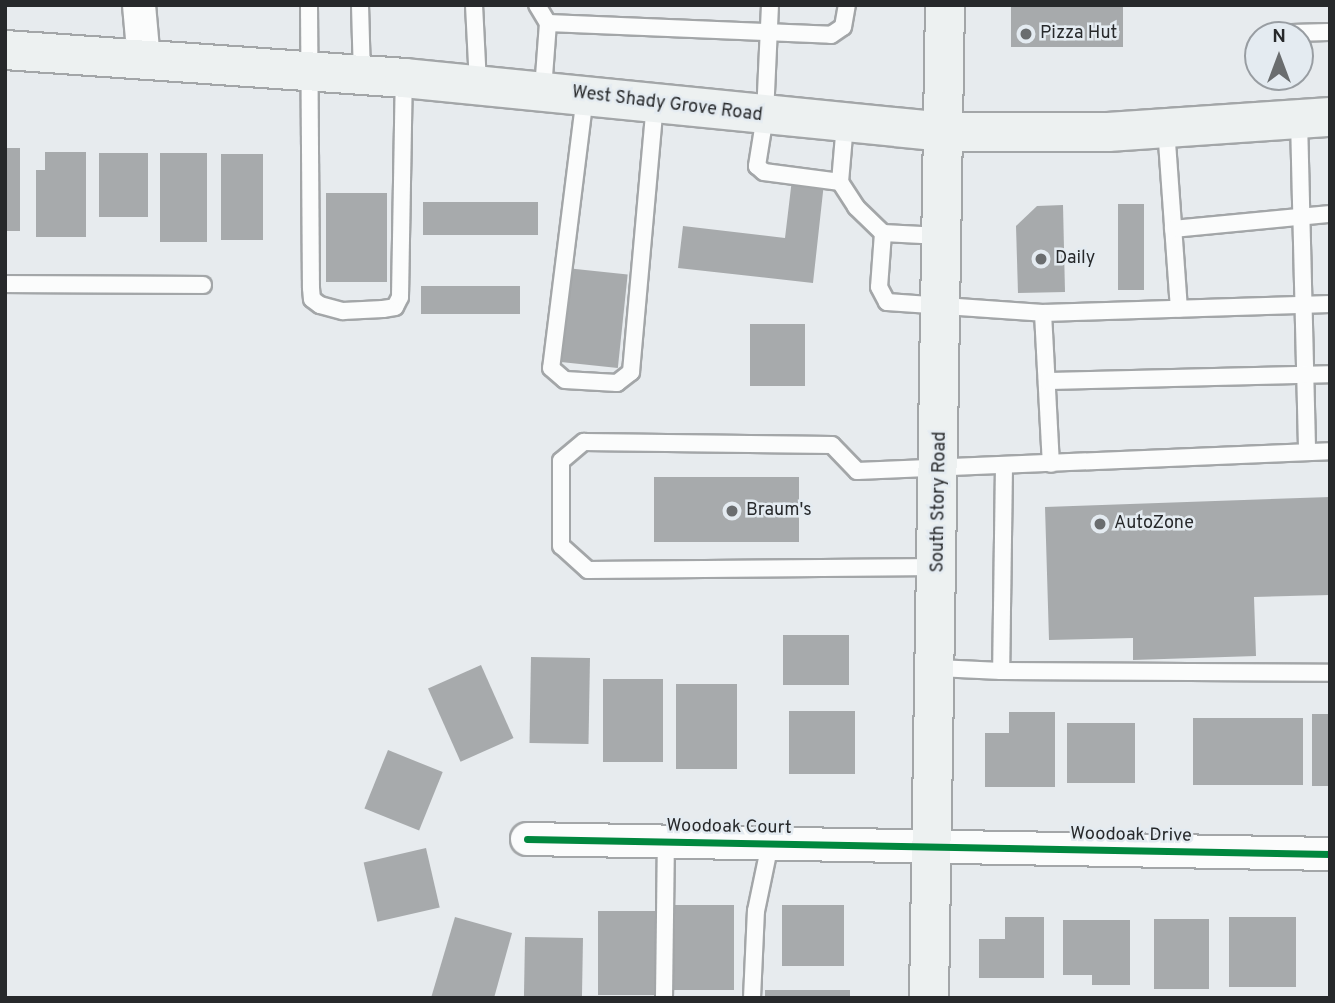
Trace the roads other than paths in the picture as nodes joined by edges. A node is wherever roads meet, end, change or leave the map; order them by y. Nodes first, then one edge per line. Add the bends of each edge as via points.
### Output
1 (139, 5) edge
2 (309, 5) edge
3 (360, 5) edge
4 (474, 5) edge
5 (537, 5) edge
6 (770, 5) edge
7 (847, 5) edge
8 (945, 5) edge
9 (548, 23) junction
10 (769, 32) junction
11 (5, 50) edge
12 (144, 61) junction
13 (309, 72) junction
14 (362, 75) junction
15 (404, 78) junction
16 (478, 85) junction
17 (543, 90) junction
18 (585, 94) junction
19 (655, 100) junction
20 (765, 116) junction
21 (1315, 118) edge
22 (845, 124) junction
23 (1166, 128) junction
24 (945, 132) junction
25 (840, 182) junction
26 (1330, 214) edge
27 (1302, 215) junction
28 (1173, 229) junction
29 (883, 233) junction
30 (944, 237) junction
31 (5, 284) edge
32 (202, 285) dead end
33 (1330, 304) edge
34 (1304, 305) junction
35 (942, 307) junction
36 (1179, 309) junction
37 (1043, 313) junction
38 (1330, 374) edge
39 (1305, 376) junction
40 (1047, 381) junction
41 (1330, 452) edge
42 (1307, 453) junction
43 (1051, 464) junction
44 (1004, 466) junction
45 (940, 469) junction
46 (939, 567) junction
47 (937, 668) junction
48 (1001, 671) junction
49 (1330, 673) edge
50 (527, 839) dead end
51 (666, 842) junction
52 (770, 844) junction
53 (931, 848) junction
54 (1330, 854) edge
55 (664, 998) edge
56 (752, 998) edge
57 (929, 998) edge

1 - 12 street
2 - 13 lane
3 - 14 lane
4 - 16 lane
5 - 9 lane
6 - 10 lane
7 - 10 lane via 843,27 831,36
8 - 24 main road, South Story Road
9 - 10 lane
9 - 17 lane
10 - 20 lane
11 - 12 main road, West Shady Grove Road
12 - 13 main road, West Shady Grove Road
13 - 14 main road, West Shady Grove Road
13 - 15 lane via 312,299 343,311 395,307 400,297
14 - 15 main road, West Shady Grove Road
15 - 16 main road, West Shady Grove Road
16 - 17 main road, West Shady Grove Road
17 - 18 main road, West Shady Grove Road
18 - 19 main road, West Shady Grove Road
18 - 19 lane via 551,368 565,380 624,382 631,372
19 - 20 main road, West Shady Grove Road
20 - 22 main road, West Shady Grove Road
20 - 25 lane via 757,166 764,172
21 - 23 main road, West Shady Grove Road
21 - 27 lane
22 - 24 main road, West Shady Grove Road
22 - 25 lane
23 - 24 main road, West Shady Grove Road
23 - 28 lane
24 - 30 main road, South Story Road
25 - 29 lane via 856,207
26 - 27 lane
27 - 28 lane
27 - 34 lane
28 - 36 lane
29 - 30 lane
29 - 35 lane via 879,287 887,302
30 - 35 main road, South Story Road
31 - 32 lane
33 - 34 lane
34 - 36 lane
34 - 39 lane
35 - 37 lane
35 - 45 main road, South Story Road
36 - 37 lane
37 - 40 lane
38 - 39 lane
39 - 40 lane
39 - 42 lane
40 - 43 lane
41 - 42 lane
42 - 43 lane
43 - 44 lane
44 - 45 lane
44 - 48 lane
45 - 46 main road, South Story Road
45 - 46 lane via 857,471 832,445 584,442 561,461 561,546 588,570
46 - 47 main road, South Story Road
47 - 48 lane
47 - 53 main road, South Story Road
48 - 49 lane
50 - 51 street, Woodoak Court
51 - 52 street, Woodoak Court
51 - 55 lane
52 - 53 street, Woodoak Court
52 - 56 lane via 756,911
53 - 54 street, Woodoak Drive
53 - 57 main road, South Story Road

